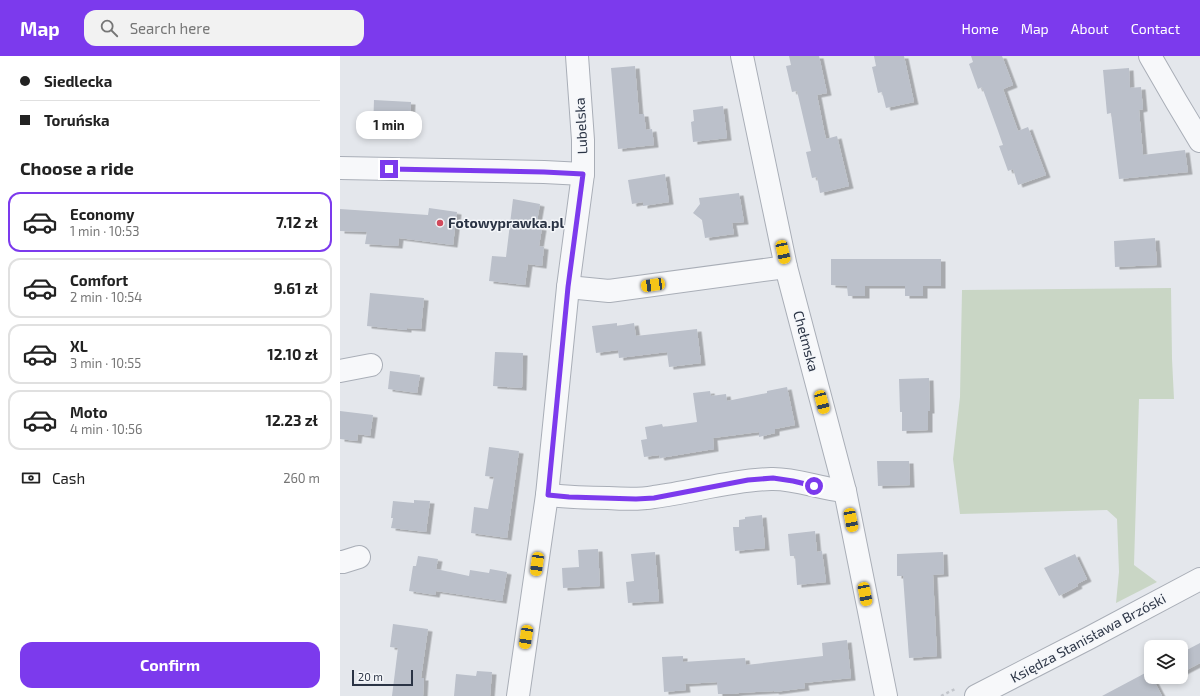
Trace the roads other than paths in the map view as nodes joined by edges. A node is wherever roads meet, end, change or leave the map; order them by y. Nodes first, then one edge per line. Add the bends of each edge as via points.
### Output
1 (577, 56) edge
2 (742, 56) edge
3 (1150, 56) edge
4 (1200, 141) edge
5 (340, 168) edge
6 (583, 174) junction
7 (786, 267) junction
8 (568, 287) junction
9 (372, 365) dead end
10 (340, 371) edge
11 (845, 491) junction
12 (548, 495) junction
13 (1200, 579) edge
14 (518, 696) edge
15 (886, 696) edge
16 (976, 696) edge

1 - 6 street, Lubelska
2 - 7 street, Chełmska
3 - 4 street
5 - 6 street
6 - 8 street, Lubelska
7 - 8 street via 609,291
7 - 11 street, Chełmska
8 - 12 street, Lubelska
9 - 10 street
11 - 12 street via 773,478 748,480 654,498
11 - 15 street, Chełmska
12 - 14 street, Lubelska
13 - 16 street, Księdza Stanisława Brzóski

